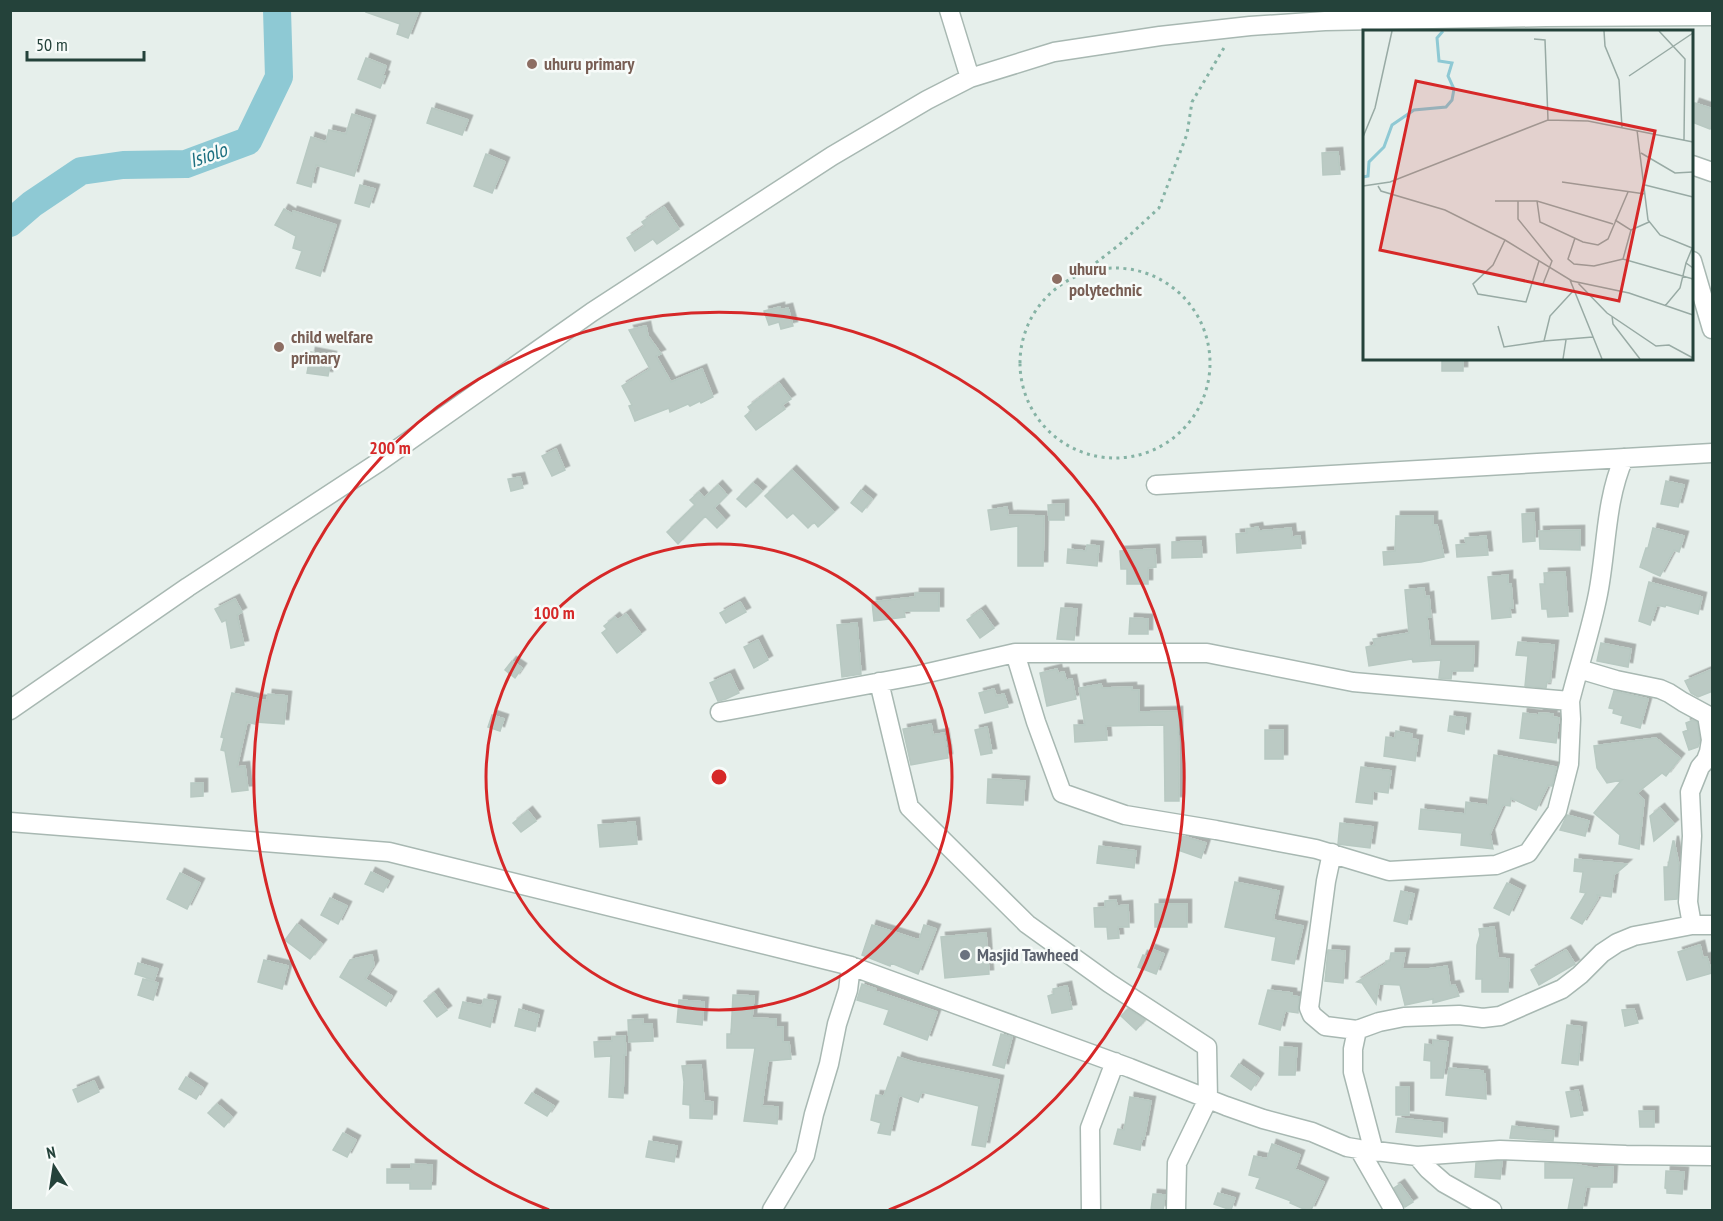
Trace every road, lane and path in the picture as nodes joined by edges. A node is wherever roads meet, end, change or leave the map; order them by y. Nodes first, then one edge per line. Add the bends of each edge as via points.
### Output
1 (949, 10) edge
2 (1489, 15) edge
3 (1713, 16) edge
4 (1598, 24) edge
5 (1236, 27) junction
6 (970, 78) junction
7 (1693, 165) edge
8 (1713, 172) edge
9 (1693, 264) edge
10 (1083, 273) junction
11 (1713, 329) edge
12 (1713, 453) edge
13 (1624, 459) junction
14 (1156, 485) dead end
15 (1015, 653) junction
16 (1579, 669) junction
17 (879, 682) junction
18 (1570, 701) junction
19 (10, 710) edge
20 (720, 712) dead end
21 (1710, 712) edge
22 (10, 822) edge
23 (1332, 853) junction
24 (1692, 925) junction
25 (1713, 925) edge
26 (851, 966) junction
27 (1357, 1030) junction
28 (1115, 1062) junction
29 (1208, 1099) junction
30 (1367, 1151) junction
31 (1418, 1156) junction
32 (1713, 1156) edge
33 (772, 1210) edge
34 (1091, 1210) edge
35 (1176, 1210) edge
36 (1394, 1210) edge
37 (1492, 1210) edge

1 - 6 street
2 - 4 street
2 - 5 street
3 - 4 street
5 - 6 street via 1054,52
5 - 10 path via 1192,102 1187,134 1159,208
6 - 19 street via 832,156 592,312 379,462
7 - 8 street
9 - 11 street
10 - 10 path via 1115,267 1147,272 1175,288 1197,312 1209,342 1210,374 1201,406 1183,430 1158,448 1128,458 1098,457 1078,451 1044,428 1027,403 1019,373 1020,343 1033,313 1054,288
12 - 13 street
13 - 14 street
13 - 16 street via 1611,498 1598,593
15 - 17 street
15 - 18 street via 1207,653 1353,682
15 - 23 street via 1062,793 1125,815
16 - 18 street
16 - 21 street via 1660,689
17 - 20 street
17 - 29 street via 909,807 1027,924 1207,1047
18 - 23 street via 1569,764 1557,811 1528,853 1496,865 1389,871
21 - 24 street via 1709,752 1690,792 1688,902
22 - 26 street via 389,852
23 - 27 street via 1309,1008 1312,1016 1325,1026
24 - 25 street
24 - 27 street via 1617,943 1562,989 1500,1016 1404,1017
26 - 28 street
26 - 33 street via 805,1155
27 - 30 street via 1353,1072
28 - 29 street
28 - 34 street via 1090,1128
29 - 30 street
29 - 35 street via 1177,1163
30 - 31 street
30 - 36 street
31 - 32 street via 1500,1150
31 - 37 street via 1444,1184

